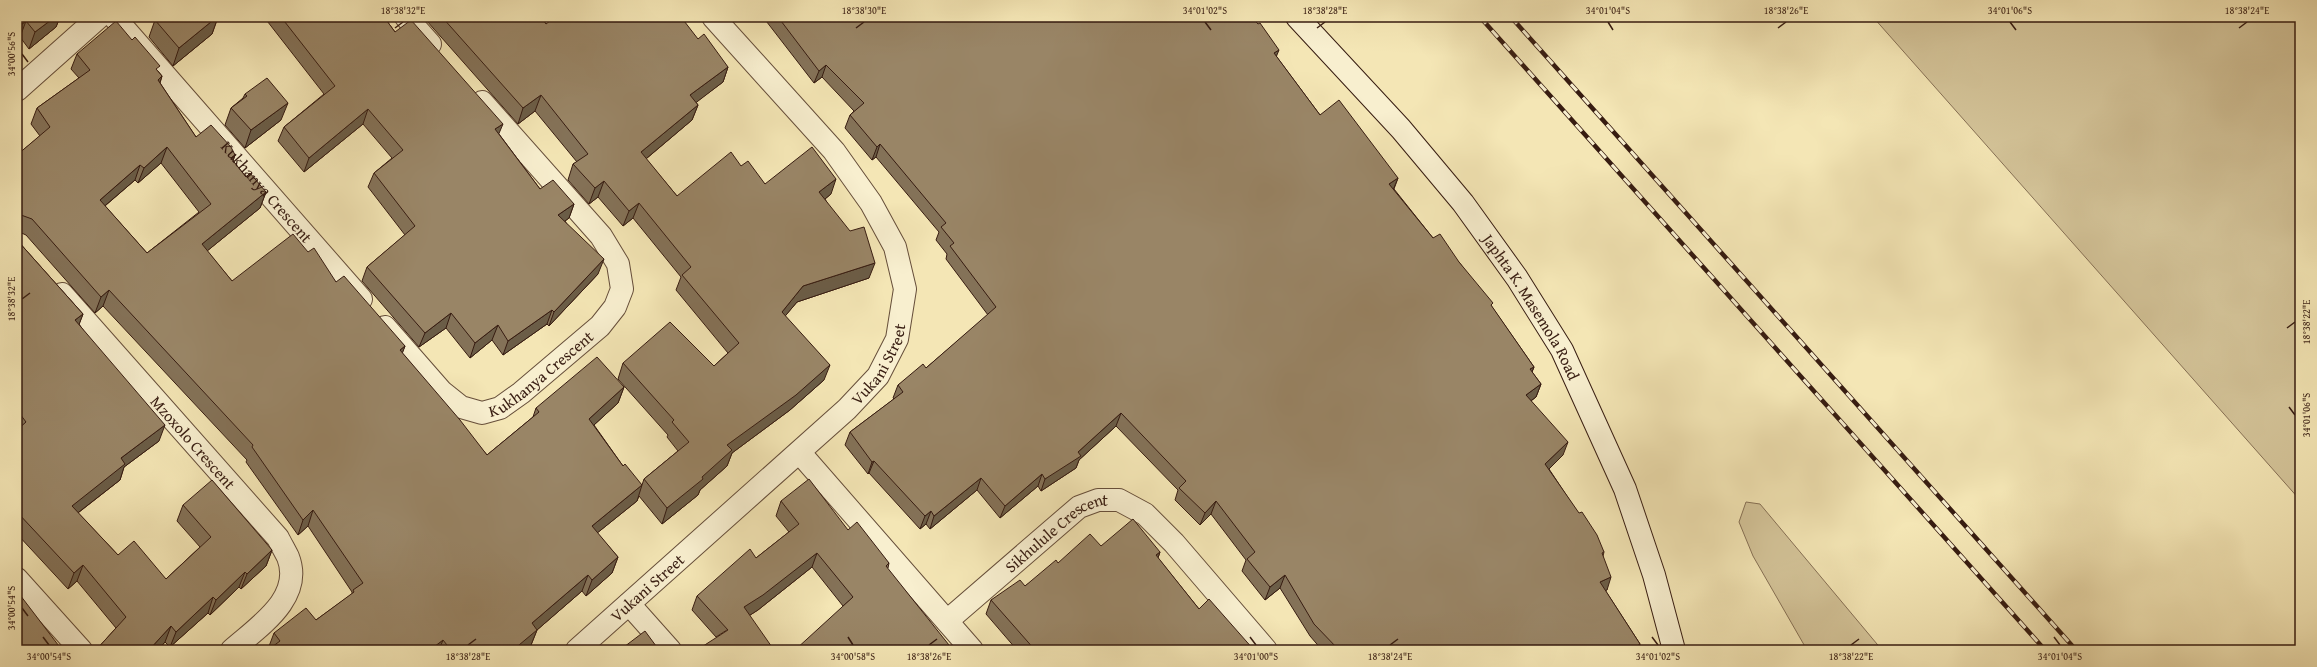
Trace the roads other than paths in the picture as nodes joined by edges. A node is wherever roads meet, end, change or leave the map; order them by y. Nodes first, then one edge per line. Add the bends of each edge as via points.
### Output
1 (99, 17) edge
2 (114, 17) edge
3 (406, 17) edge
4 (713, 17) edge
5 (1297, 17) edge
6 (443, 58) edge
7 (469, 88) edge
8 (17, 90) edge
9 (48, 279) edge
10 (800, 453) junction
11 (17, 579) edge
12 (628, 604) junction
13 (947, 620) junction
14 (81, 650) edge
15 (232, 650) edge
16 (577, 650) edge
17 (670, 650) edge
18 (972, 650) edge
19 (1266, 650) edge
20 (1674, 650) edge

1 - 8 street
2 - 7 street, Kukhanya Crescent via 441,391 461,407 482,413 500,408 600,326 615,307 622,289 618,264 601,236
3 - 6 street
4 - 10 street, Vukani Street via 834,151 871,203 895,247 905,289 897,339 878,376
5 - 20 street, Japhta K. Masemola Road via 1401,129 1463,203 1517,278 1562,350 1625,489 1654,574
9 - 15 street, Mzoxolo Crescent via 278,538 289,558 291,580 286,596 275,613
10 - 12 street, Vukani Street
10 - 13 street
11 - 14 street
12 - 16 street, Vukani Street
12 - 17 street
13 - 18 street
13 - 19 street, Sikhulule Crescent via 1079,507 1098,500 1119,500 1145,514 1174,543

